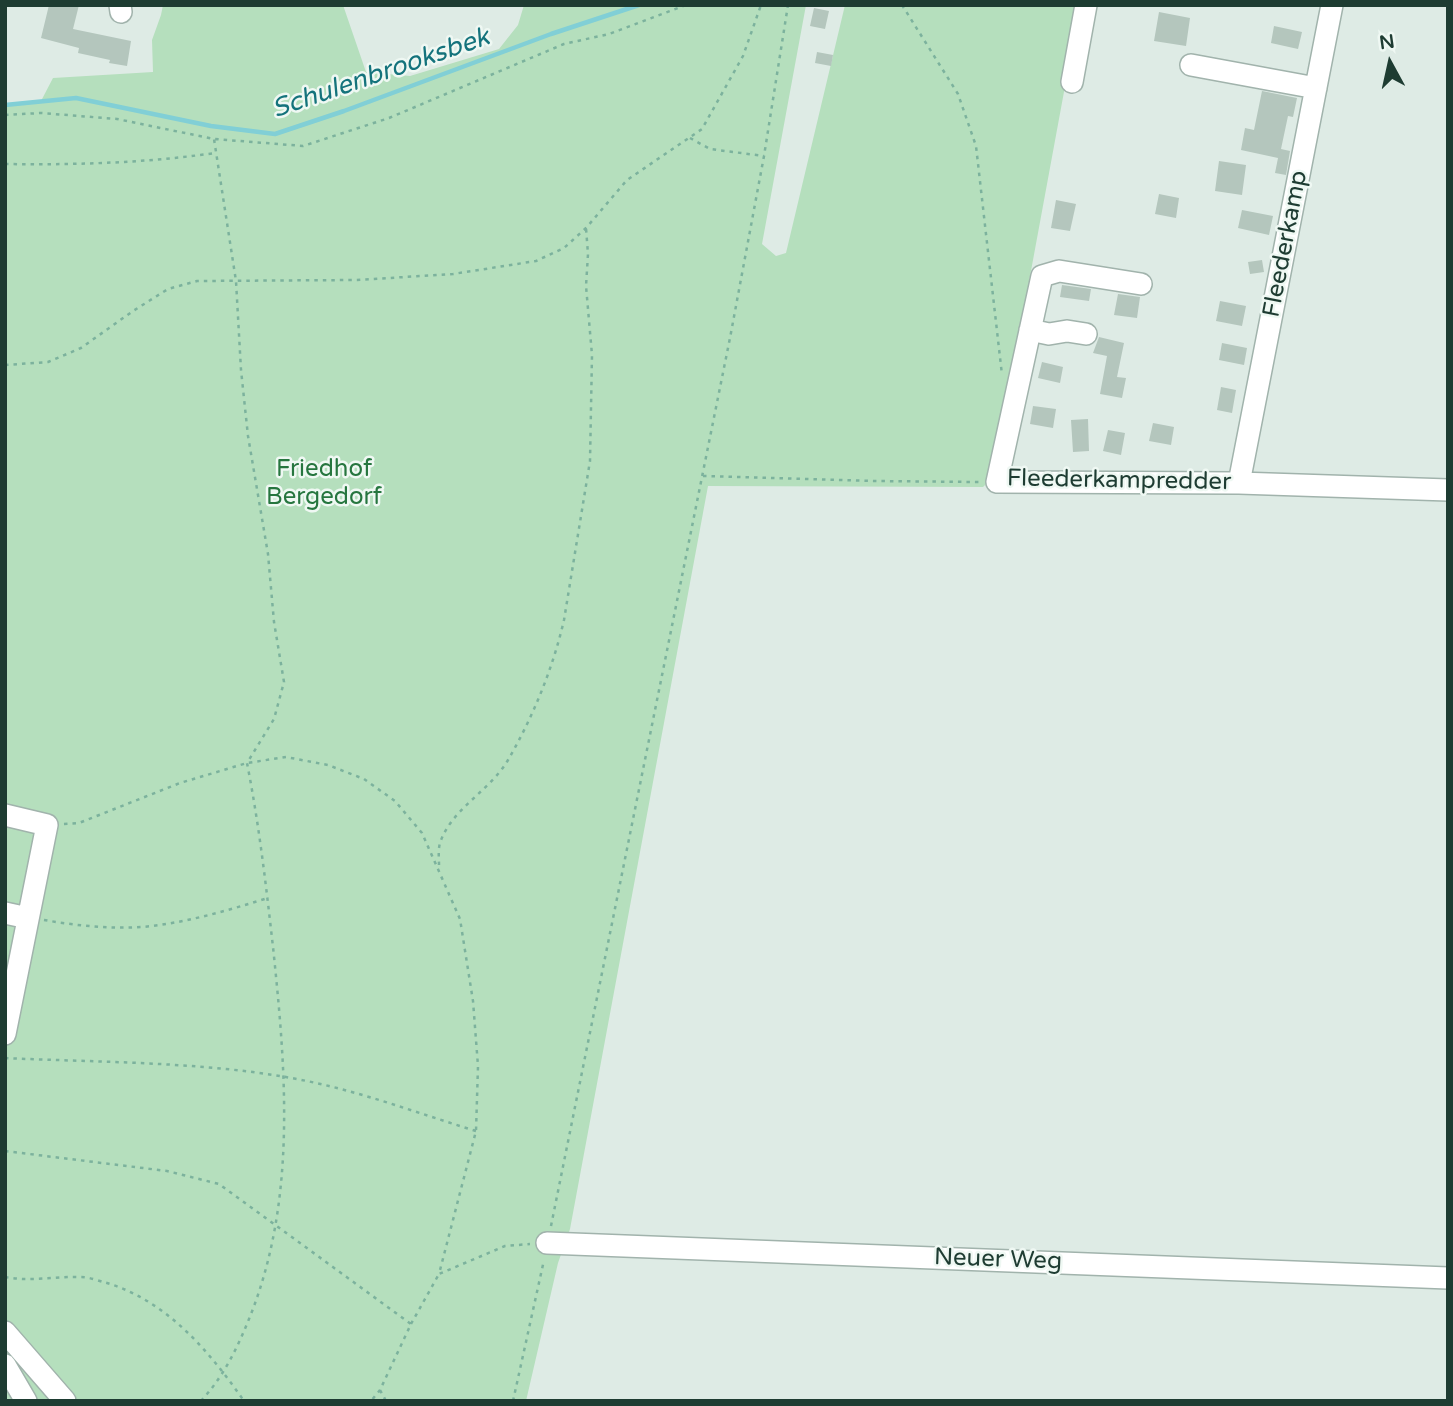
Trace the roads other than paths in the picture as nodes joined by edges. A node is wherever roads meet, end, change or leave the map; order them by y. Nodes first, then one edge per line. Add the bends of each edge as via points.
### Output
1 (1086, 5) edge
2 (1332, 5) edge
3 (1191, 65) dead end
4 (1072, 82) dead end
5 (1316, 88) junction
6 (1141, 284) dead end
7 (1030, 330) junction
8 (1086, 334) dead end
9 (1239, 483) junction
10 (1448, 490) edge
11 (5, 815) edge
12 (5, 913) edge
13 (28, 918) junction
14 (12, 967) edge
15 (5, 1034) edge
16 (547, 1243) road end
17 (1448, 1278) edge
18 (5, 1332) edge
19 (5, 1365) edge
20 (26, 1401) edge
21 (65, 1401) edge

1 - 4 street
2 - 5 street, Fleederkamp
3 - 5 street
5 - 9 street, Fleederkamp
6 - 7 street, Fleederkampredder via 1059,271 1041,276
7 - 8 street
7 - 9 street, Fleederkampredder via 997,482
9 - 10 street, Fleederkampredder
11 - 13 street via 47,825
12 - 13 street
13 - 14 street
14 - 15 street
16 - 17 street, Neuer Weg
18 - 21 street
19 - 20 street

